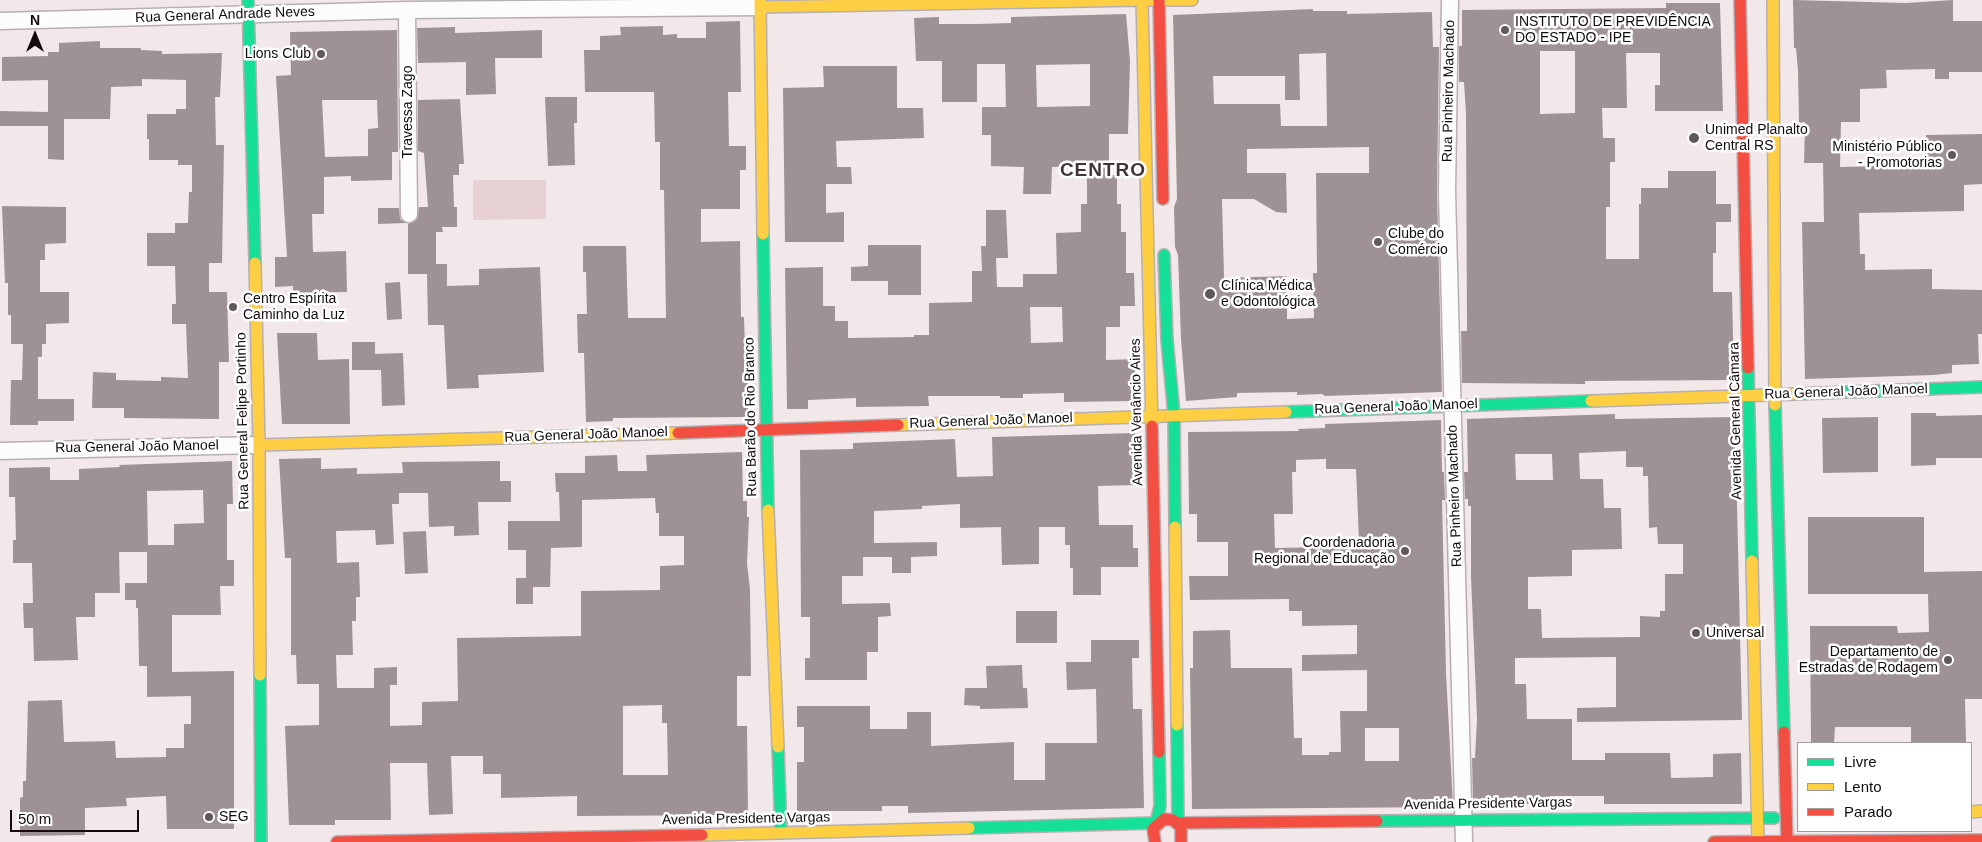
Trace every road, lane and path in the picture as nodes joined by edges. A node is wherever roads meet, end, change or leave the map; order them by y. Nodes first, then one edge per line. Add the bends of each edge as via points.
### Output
1 (1142, 0) edge
2 (1159, 0) edge
3 (1192, 0) edge
4 (1450, 0) edge
5 (1740, 0) edge
6 (1773, 0) edge
7 (760, 4) edge
8 (398, 6) edge
9 (248, 8) edge
10 (0, 21) edge
11 (1163, 207) dead end
12 (409, 214) dead end
13 (1164, 246) dead end
14 (1164, 266) junction
15 (1148, 267) junction
16 (1151, 340) junction
17 (1167, 340) junction
18 (1982, 387) edge
19 (1775, 394) junction
20 (1750, 396) junction
21 (1452, 404) junction
22 (1152, 414) junction
23 (1174, 415) junction
24 (765, 430) junction
25 (259, 445) junction
26 (0, 450) edge
27 (1176, 484) junction
28 (1154, 486) junction
29 (1758, 817) junction
30 (1793, 818) edge
31 (1464, 819) junction
32 (1178, 823) junction
33 (1156, 824) junction
34 (782, 833) junction
35 (1982, 840) edge
36 (261, 842) edge
37 (337, 842) edge
38 (771, 842) edge
39 (792, 842) edge
40 (1154, 842) edge
41 (1181, 842) edge
42 (1464, 842) edge
43 (1714, 842) edge
44 (1758, 842) edge
45 (1787, 842) edge

1 - 2 main road, Rua General Andrade Neves
1 - 7 main road, Rua General Andrade Neves
1 - 15 main road, Avenida Venâncio Aires
2 - 3 main road, Rua General Andrade Neves
2 - 11 main road
4 - 21 street, Rua Pinheiro Machado via 1447,192
5 - 20 main road, Avenida General Câmara
6 - 19 main road
7 - 8 street, Rua General Andrade Neves
7 - 24 main road, Rua Barão do Rio Branco
8 - 9 street, Rua General Andrade Neves
8 - 12 street, Travessa Zago
9 - 10 street, Rua General Andrade Neves
9 - 25 main road, Rua General Felipe Portinho
13 - 14 main road
14 - 15 main road
14 - 17 main road
15 - 16 main road, Avenida Venâncio Aires
16 - 17 main road
16 - 22 main road, Avenida Venâncio Aires
17 - 23 main road
18 - 19 main road, Rua General João Manoel
19 - 20 main road, Rua General João Manoel
19 - 30 main road
20 - 21 main road, Rua General João Manoel
20 - 29 main road, Avenida General Câmara
21 - 23 main road, Rua General João Manoel
21 - 31 street, Rua Pinheiro Machado
22 - 23 main road, Rua General João Manoel
22 - 24 main road, Rua General João Manoel
22 - 28 main road, Avenida Venâncio Aires
23 - 27 main road
24 - 25 main road, Rua General João Manoel
24 - 34 main road, Rua Barão do Rio Branco
25 - 26 street, Rua General João Manoel
25 - 36 main road, Rua General Felipe Portinho
27 - 28 main road
27 - 32 main road
28 - 33 main road, Avenida Venâncio Aires via 1160,806
29 - 30 main road, Avenida Presidente Vargas
29 - 31 main road, Avenida Presidente Vargas
29 - 44 main road, Avenida General Câmara
30 - 45 main road
31 - 32 main road, Avenida Presidente Vargas
31 - 42 street, Rua Pinheiro Machado
32 - 33 main road, Avenida Presidente Vargas via 1164,819
32 - 41 main road
33 - 34 main road, Avenida Presidente Vargas
33 - 40 main road, Avenida Venâncio Aires via 1153,828
34 - 37 main road, Avenida Presidente Vargas
34 - 38 main road
34 - 39 main road
35 - 45 main road
43 - 44 main road
44 - 45 main road

